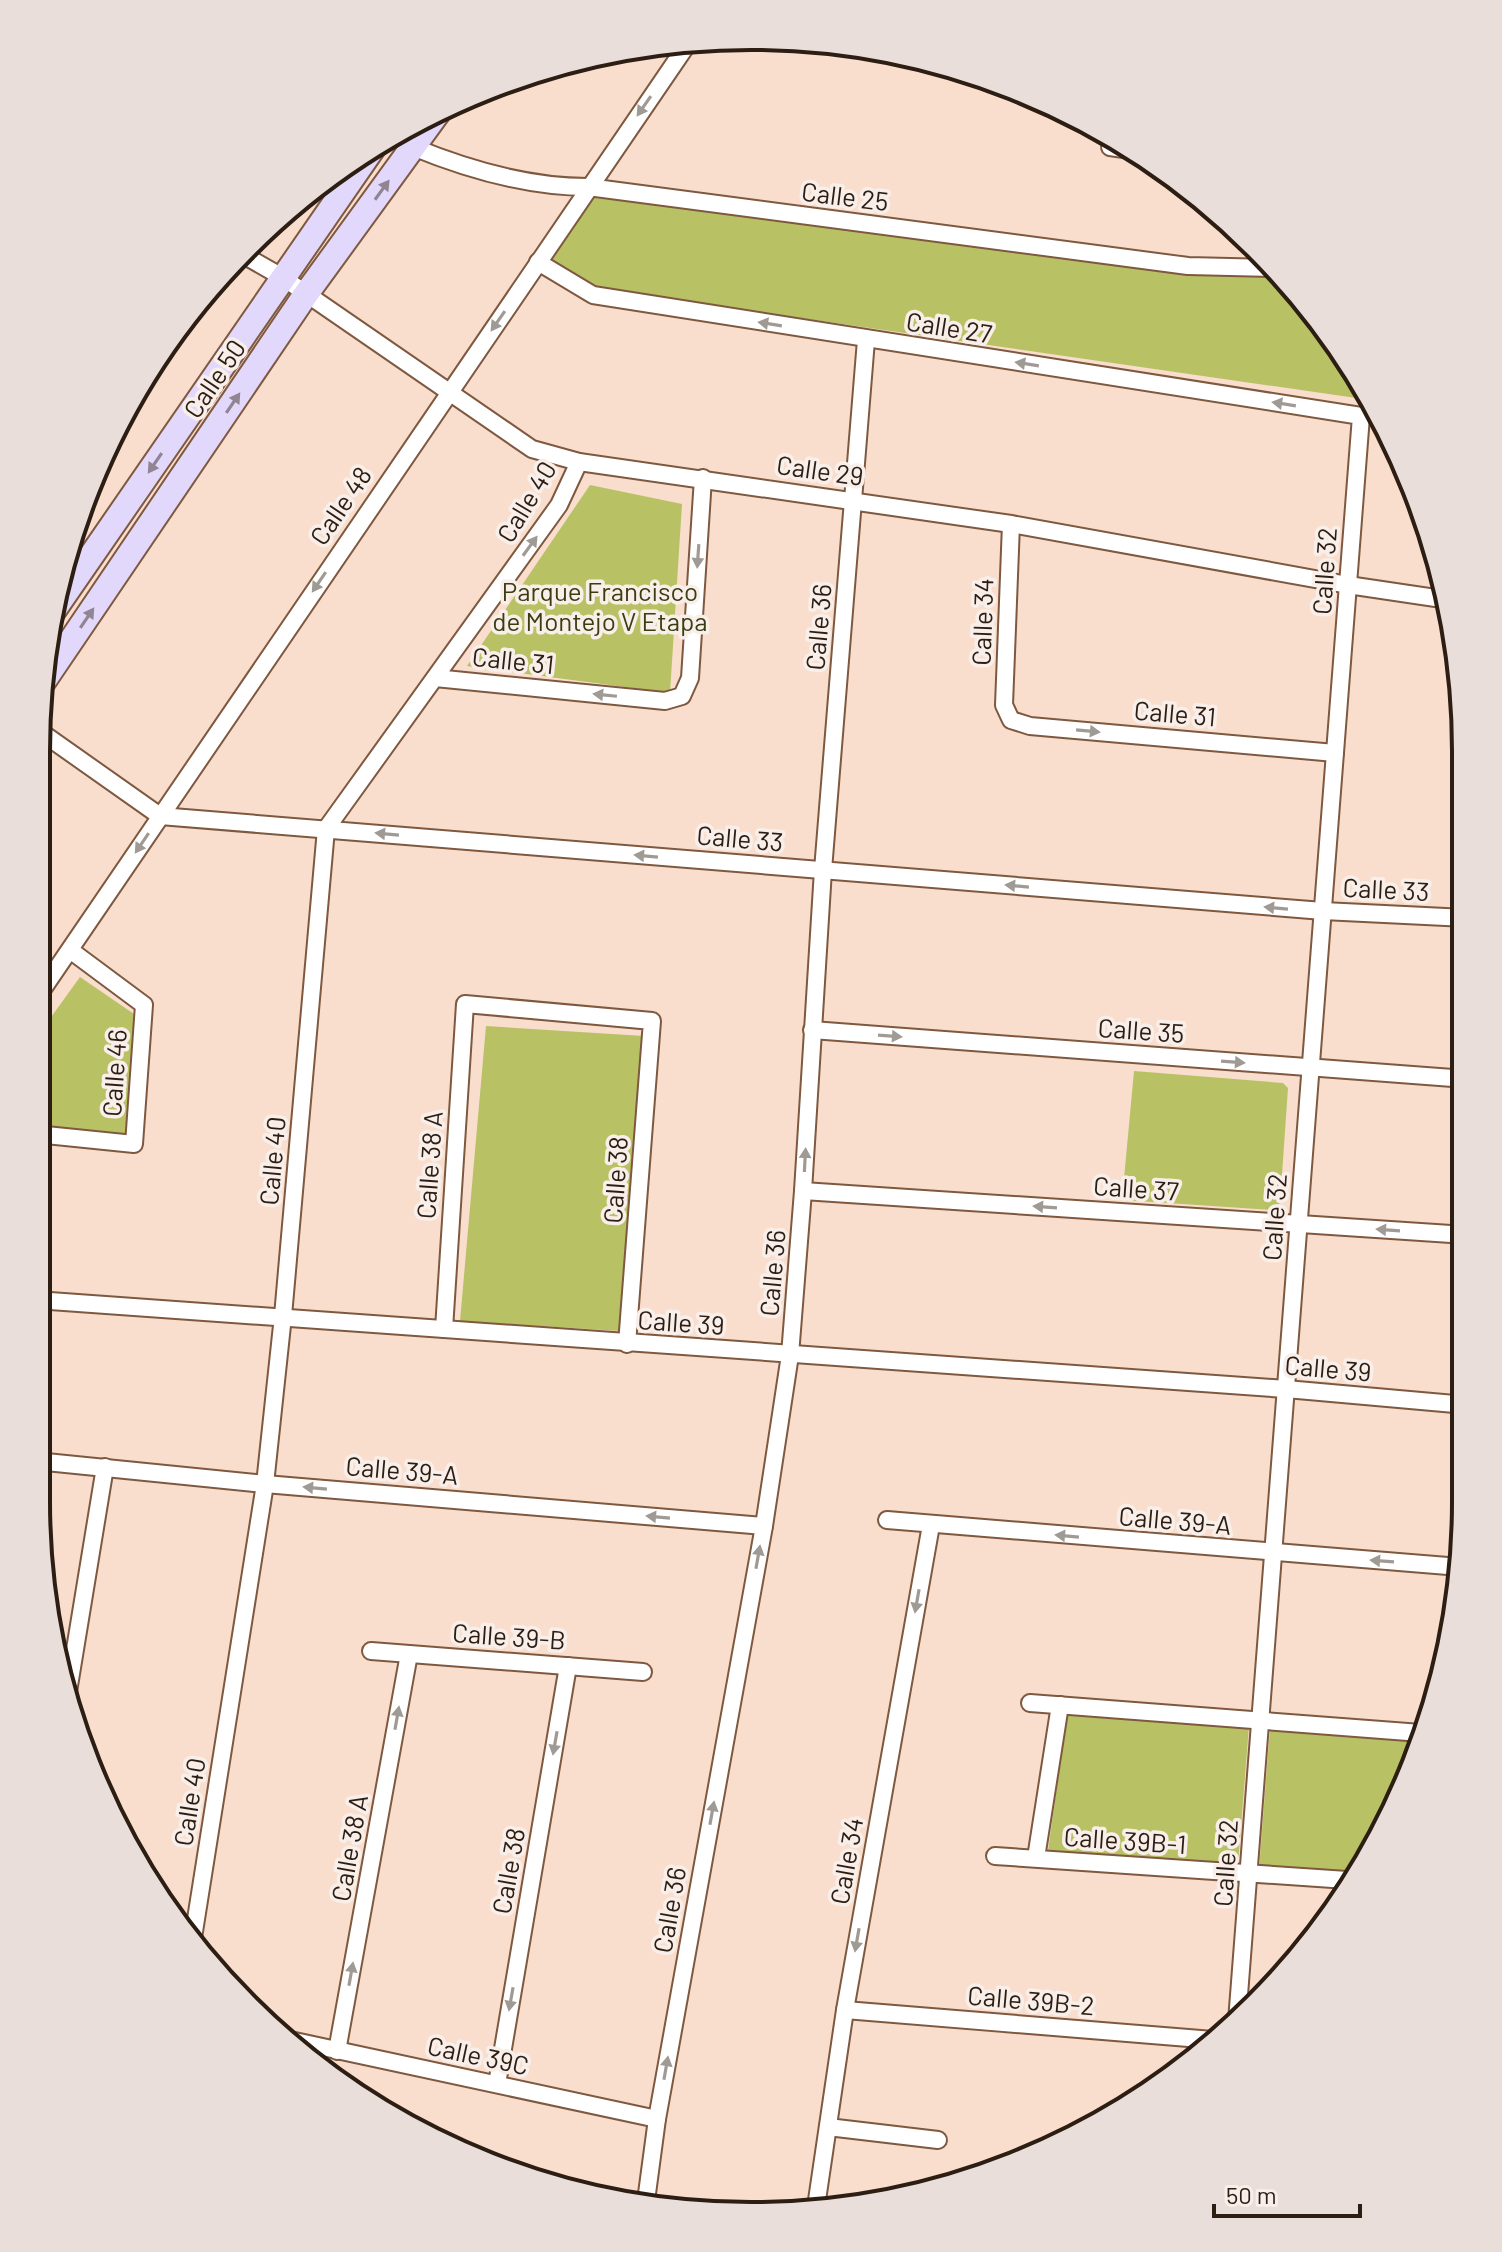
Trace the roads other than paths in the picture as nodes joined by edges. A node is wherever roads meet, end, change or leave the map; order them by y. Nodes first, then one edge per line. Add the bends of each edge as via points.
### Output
1 (681, 54) edge
2 (425, 131) edge
3 (413, 147) junction
4 (356, 173) edge
5 (588, 187) junction
6 (251, 259) edge
7 (538, 262) junction
8 (1259, 268) edge
9 (282, 277) junction
10 (306, 294) junction
11 (866, 340) junction
12 (448, 393) junction
13 (1361, 416) joint
14 (579, 462) junction
15 (703, 478) junction
16 (854, 500) junction
17 (1011, 524) junction
18 (1348, 585) junction
19 (70, 587) edge
20 (1435, 598) edge
21 (56, 663) edge
22 (435, 678) junction
23 (1011, 720) joint
24 (51, 739) edge
25 (1335, 753) junction
26 (160, 816) junction
27 (326, 829) junction
28 (823, 870) junction
29 (1323, 911) junction
30 (1452, 917) edge
31 (70, 950) junction
32 (50, 979) edge
33 (652, 1021) joint
34 (812, 1030) junction
35 (1311, 1068) junction
36 (1452, 1078) edge
37 (50, 1135) edge
38 (803, 1191) junction
39 (1299, 1224) junction
40 (1452, 1234) edge
41 (50, 1301) edge
42 (283, 1316) junction
43 (444, 1329) junction
44 (627, 1344) junction
45 (790, 1355) junction
46 (1286, 1389) junction
47 (1452, 1404) edge
48 (50, 1462) edge
49 (105, 1467) junction
50 (265, 1484) junction
51 (887, 1520) dead end
52 (931, 1525) junction
53 (764, 1526) junction
54 (1273, 1553) junction
55 (1448, 1566) edge
56 (371, 1651) dead end
57 (409, 1654) junction
58 (568, 1666) junction
59 (71, 1671) edge
60 (643, 1672) dead end
61 (1030, 1703) dead end
62 (1060, 1705) junction
63 (1261, 1721) junction
64 (1413, 1732) edge
65 (995, 1856) dead end
66 (1036, 1858) junction
67 (1249, 1873) junction
68 (1341, 1880) edge
69 (195, 1928) edge
70 (1238, 2005) edge
71 (845, 2010) junction
72 (1200, 2039) edge
73 (309, 2044) edge
74 (337, 2051) junction
75 (497, 2084) junction
76 (657, 2119) junction
77 (828, 2127) junction
78 (938, 2140) dead end
79 (647, 2194) edge
80 (817, 2198) edge

1 -> 5 street, Calle 48
2 - 3 main road, Calle 50
3 - 5 street, Calle 25 via 475,169 558,187
10 -> 3 main road, Calle 50
4 - 9 main road, Calle 50
5 - 7 street, Calle 48
5 - 8 street, Calle 25 via 1188,266
6 - 9 street, Calle 29
11 -> 7 street, Calle 27 via 593,295
7 -> 12 street, Calle 48
9 - 10 street, Calle 29
9 -> 19 main road, Calle 50
10 - 12 street, Calle 29
21 -> 10 main road, Calle 50
13 -> 11 street, Calle 27
11 - 16 street, Calle 36
12 - 14 street, Calle 29 via 532,449
12 -> 26 street, Calle 48
13 - 18 street, Calle 32
14 - 15 street, Calle 29
22 -> 14 street, Calle 40 via 559,505
15 - 16 street, Calle 29
15 -> 22 street, Calle 31 via 690,678 682,696 665,701
16 - 17 street, Calle 29
16 - 28 street, Calle 36
17 - 18 street, Calle 29
17 - 23 street, Calle 34 via 1004,705
18 - 20 street, Calle 29
18 - 25 street, Calle 32
22 - 27 street, Calle 40
23 -> 25 street, Calle 31 via 1030,726
24 - 26 street
25 - 29 street, Calle 32
26 - 27 street, Calle 33
26 -> 31 street, Calle 48
28 -> 27 street, Calle 33
27 - 42 street, Calle 40
29 -> 28 street, Calle 33
28 - 34 street, Calle 36
29 - 30 street, Calle 33
29 - 35 street, Calle 32
31 - 32 street, Calle 48
31 - 37 street, Calle 46 via 144,1005 134,1144
33 - 43 street, Calle 38 A via 465,1004
33 - 44 street, Calle 38
34 -> 35 street, Calle 35
38 -> 34 street, Calle 36
35 - 36 street, Calle 35
35 - 39 street, Calle 32
39 -> 38 street, Calle 37
38 - 45 street, Calle 36
40 -> 39 street, Calle 37
39 - 46 street, Calle 32
41 - 42 street, Calle 39
42 - 43 street, Calle 39
42 - 50 street, Calle 40
43 - 44 street, Calle 39
44 - 45 street, Calle 39
45 - 46 street, Calle 39
45 - 53 street, Calle 36
46 - 47 street, Calle 39
46 - 54 street, Calle 32
48 - 49 street, Calle 39-A
49 - 50 street, Calle 39-A
49 - 59 street
53 -> 50 street, Calle 39-A
50 - 69 street, Calle 40
51 - 52 street, Calle 39-A
54 -> 52 street, Calle 39-A
52 -> 71 street, Calle 34
76 -> 53 street, Calle 36
55 -> 54 street, Calle 39-A
54 - 63 street, Calle 32
56 - 57 street, Calle 39-B
57 - 58 street, Calle 39-B
74 -> 57 street, Calle 38 A
58 - 60 street, Calle 39-B
58 -> 75 street, Calle 38
61 - 62 street
62 - 63 street
62 - 66 street
63 - 64 street
63 - 67 street, Calle 32
65 - 66 street, Calle 39B-1
66 - 67 street, Calle 39B-1
67 - 68 street, Calle 39B-1
67 - 70 street, Calle 32
71 - 72 street, Calle 39B-2
71 - 77 street, Calle 34
73 - 74 street, Calle 39C
74 - 75 street, Calle 39C
75 - 76 street, Calle 39C
76 - 79 street, Calle 36
77 - 78 street
77 - 80 street, Calle 34

